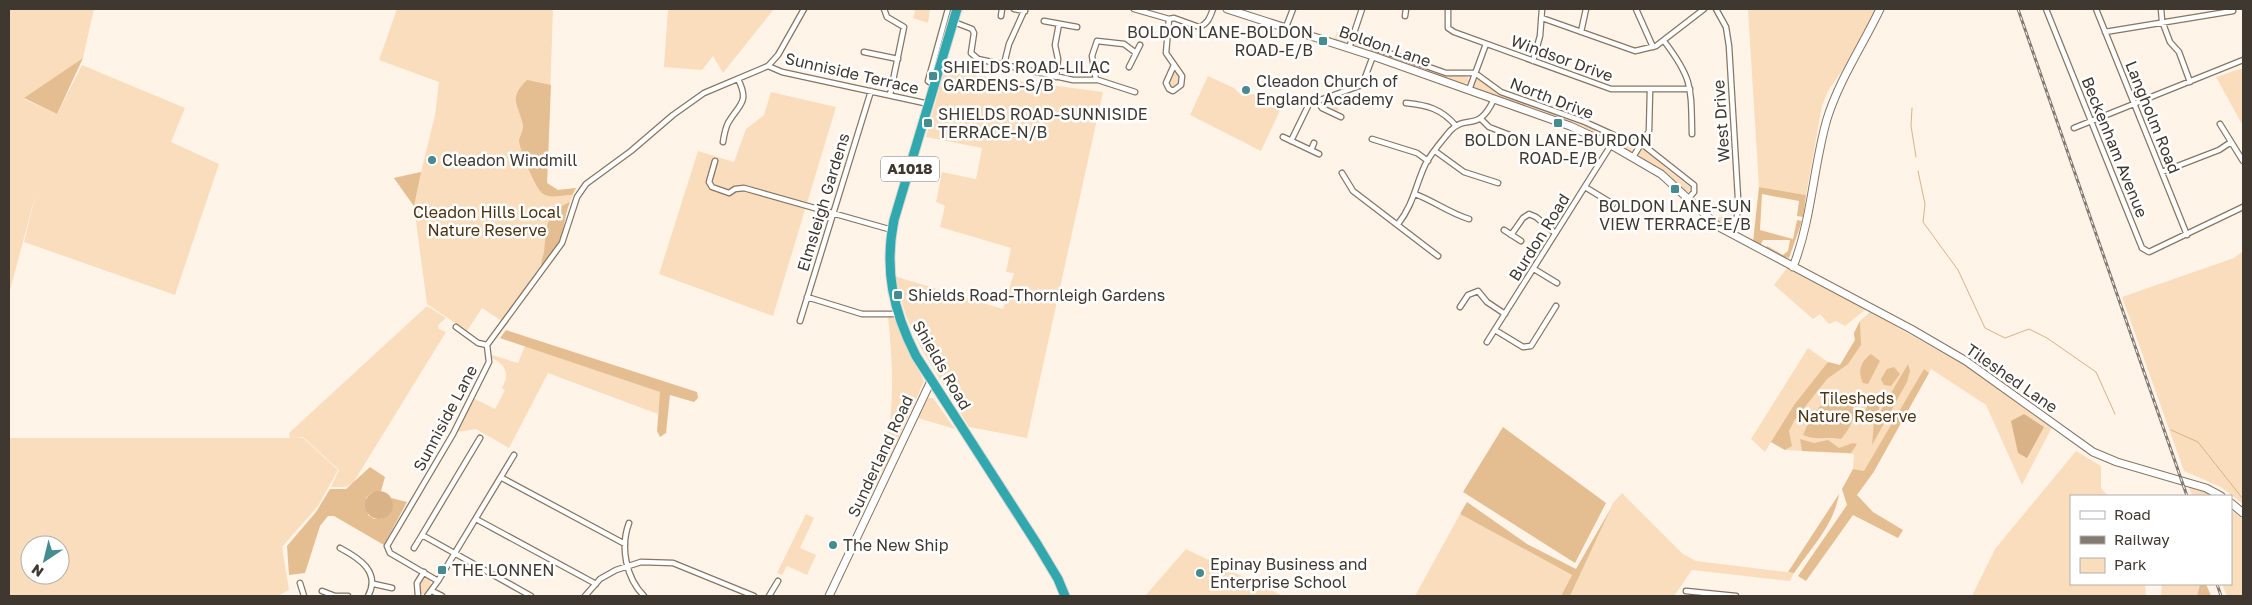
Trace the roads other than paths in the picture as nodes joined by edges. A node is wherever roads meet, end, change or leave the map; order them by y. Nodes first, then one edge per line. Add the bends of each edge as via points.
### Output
1 (804, 9) edge
2 (884, 9) edge
3 (948, 9) edge
4 (957, 9) edge
5 (1002, 9) edge
6 (1014, 9) edge
7 (1134, 9) edge
8 (1213, 9) edge
9 (1226, 9) edge
10 (1293, 9) edge
11 (1362, 9) edge
12 (1406, 9) edge
13 (1448, 9) edge
14 (1542, 9) edge
15 (1586, 9) edge
16 (1636, 9) edge
17 (1704, 9) edge
18 (1716, 9) edge
19 (1880, 9) edge
20 (2046, 9) edge
21 (2096, 9) edge
22 (2161, 9) edge
23 (1025, 10) edge
24 (2233, 11) dead end
25 (1000, 16) dead end
26 (1406, 16) dead end
27 (1542, 18) junction
28 (1169, 19) junction
29 (1044, 21) dead end
30 (952, 22) junction
31 (2162, 22) junction
32 (1059, 24) junction
33 (1286, 26) junction
34 (1077, 27) dead end
35 (1582, 32) junction
36 (2105, 32) junction
37 (1354, 33) junction
38 (1664, 41) junction
39 (1486, 44) junction
40 (1140, 45) dead end
41 (1653, 47) junction
42 (1349, 48) junction
43 (864, 52) dead end
44 (1136, 53) junction
45 (1373, 56) junction
46 (898, 59) junction
47 (2243, 60) edge
48 (1533, 61) junction
49 (1004, 64) junction
50 (1174, 65) junction
51 (768, 66) junction
52 (1130, 67) dead end
53 (1476, 73) junction
54 (1056, 77) junction
55 (738, 79) junction
56 (1096, 80) junction
57 (2190, 82) junction
58 (934, 86) junction
59 (1690, 89) junction
60 (1469, 90) junction
61 (1650, 90) junction
62 (871, 91) junction
63 (1135, 92) dead end
64 (890, 95) junction
65 (1494, 99) junction
66 (1317, 101) junction
67 (1406, 103) dead end
68 (930, 104) junction
69 (2135, 104) junction
70 (1341, 117) dead end
71 (1481, 119) junction
72 (2092, 121) junction
73 (2220, 124) dead end
74 (1456, 126) junction
75 (2074, 128) dead end
76 (1692, 134) dead end
77 (1283, 137) dead end
78 (1372, 139) dead end
79 (1520, 139) dead end
80 (1291, 141) junction
81 (723, 142) dead end
82 (2231, 142) junction
83 (1314, 143) dead end
84 (1642, 144) junction
85 (1611, 145) junction
86 (1311, 150) junction
87 (1435, 150) junction
88 (1319, 154) dead end
89 (1633, 157) junction
90 (715, 161) dead end
91 (1428, 161) junction
92 (2243, 161) edge
93 (2162, 172) junction
94 (1342, 173) dead end
95 (1498, 183) dead end
96 (1584, 187) junction
97 (1415, 194) junction
98 (1688, 199) junction
99 (1613, 204) dead end
100 (2243, 207) edge
101 (834, 212) junction
102 (1469, 219) dead end
103 (1398, 224) junction
104 (892, 230) junction
105 (1504, 230) dead end
106 (1556, 233) junction
107 (1731, 234) junction
108 (1512, 235) junction
109 (2187, 235) junction
110 (1521, 241) dead end
111 (1438, 256) dead end
112 (1793, 267) junction
113 (1534, 269) junction
114 (1557, 283) dead end
115 (807, 297) junction
116 (1556, 306) dead end
117 (1460, 307) dead end
118 (897, 314) junction
119 (1505, 314) junction
120 (800, 321) dead end
121 (456, 327) dead end
122 (1495, 330) junction
123 (1487, 342) dead end
124 (487, 345) junction
125 (931, 381) junction
126 (480, 438) dead end
127 (514, 455) dead end
128 (502, 478) junction
129 (2220, 495) edge
130 (2232, 504) edge
131 (2243, 513) edge
132 (476, 519) junction
133 (629, 523) dead end
134 (422, 535) junction
135 (625, 544) junction
136 (340, 548) dead end
137 (414, 548) dead end
138 (454, 554) junction
139 (628, 567) junction
140 (424, 572) junction
141 (778, 580) dead end
142 (438, 581) junction
143 (300, 583) dead end
144 (374, 584) junction
145 (596, 584) junction
146 (392, 588) dead end
147 (322, 590) dead end
148 (432, 591) junction
149 (1686, 591) dead end
150 (304, 596) edge
151 (348, 596) edge
152 (368, 596) edge
153 (418, 596) edge
154 (428, 596) edge
155 (442, 596) edge
156 (532, 596) edge
157 (586, 596) edge
158 (644, 596) edge
159 (754, 596) edge
160 (769, 596) edge
161 (829, 596) edge
162 (1065, 596) edge
163 (1726, 596) edge
164 (1736, 596) edge

1 - 51 street via 778,55
2 - 46 street via 887,17 904,27
3 - 58 street via 928,81
4 - 30 highway, Shields Road / A1018
5 - 25 street
6 - 23 street
7 - 28 street
8 - 28 street via 1209,19 1199,27
9 - 33 street, Boldon Lane
10 - 33 street
11 - 37 street
12 - 26 street
13 - 39 street, Windsor Drive via 1448,28
14 - 27 street
15 - 35 street
16 - 41 street
17 - 38 street
18 - 107 street, West Drive via 1726,27 1729,46 1738,198
19 - 112 street via 1839,88 1827,119 1812,197
20 - 72 street, Beckenham Avenue
21 - 36 street, Langholm Road
22 - 31 street
23 - 49 street via 1009,44
24 - 31 street
27 - 35 street
27 - 48 street
28 - 50 street via 1166,53
29 - 32 street
30 - 49 street via 972,28 971,53 974,57
30 - 58 highway, Shields Road / A1018
31 - 36 street
31 - 57 street via 2170,42 2179,52
32 - 34 street
32 - 54 street via 1055,45 1058,59
33 - 42 street, Boldon Lane
35 - 41 street via 1629,49
36 - 69 street, Langholm Road
37 - 42 street
37 - 53 street via 1375,48 1446,73
38 - 41 street
38 - 59 street via 1685,71
39 - 48 street, Windsor Drive
39 - 53 street
40 - 44 street
42 - 45 street, Boldon Lane
43 - 46 street
44 - 52 street
44 - 56 street via 1124,44 1097,41 1092,56
45 - 60 street, Boldon Lane
45 - 66 street via 1359,86
46 - 64 street
47 - 57 street
48 - 61 street, Windsor Drive via 1611,89
49 - 54 street
50 - 50 street via 1166,83 1173,91 1182,80
51 - 55 street
51 - 62 street, Sunniside Terrace via 782,72
53 - 60 street
53 - 84 street, North Drive via 1502,92
54 - 56 street via 1086,82
55 - 81 street via 744,98 727,124
55 - 124 street via 704,93 684,106 586,184 577,197 562,243
56 - 63 street
57 - 69 street
58 - 68 highway, Shields Road / A1018
59 - 61 street, Windsor Drive
59 - 76 street
60 - 65 street, Boldon Lane
61 - 84 street via 1650,125
62 - 64 street, Sunniside Terrace
62 - 101 street, Elmsleigh Gardens
64 - 68 street, Sunniside Terrace
65 - 71 street
65 - 85 street, Boldon Lane
66 - 70 street via 1322,108
66 - 80 street via 1307,106
67 - 74 street via 1433,107
68 - 104 highway, Shields Road / A1018
69 - 72 street
69 - 93 street, Langholm Road
71 - 74 street
71 - 79 street via 1490,127
72 - 75 street
72 - 109 street, Beckenham Avenue via 2142,248 2149,252
73 - 82 street
74 - 87 street
77 - 80 street
78 - 91 street via 1417,153
80 - 86 street
82 - 92 street
82 - 93 street via 2219,150
83 - 86 street
84 - 89 street
84 - 98 street, North Drive via 1694,185 1694,192
85 - 89 street, Boldon Lane
85 - 96 street, Burdon Road
86 - 88 street
87 - 91 street
87 - 95 street via 1464,172
89 - 98 street, Boldon Lane via 1661,174
90 - 101 street via 710,185 729,193 744,188
91 - 97 street
93 - 109 street, Langholm Road
94 - 103 street via 1353,190
96 - 99 street
96 - 106 street, Burdon Road
97 - 102 street
97 - 103 street via 1410,208
98 - 107 street, Tileshed Lane
100 - 109 street
101 - 104 street
101 - 115 street, Elmsleigh Gardens
103 - 111 street
104 - 118 highway, Shields Road / A1018 via 889,270
105 - 108 street
106 - 108 street via 1529,214
106 - 113 street, Burdon Road
107 - 112 street, Tileshed Lane
108 - 110 street
112 - 129 street, Tileshed Lane via 1966,361 2094,452
113 - 114 street
113 - 119 street, Burdon Road
115 - 118 street via 862,314
115 - 120 street, Elmsleigh Gardens
116 - 122 street via 1531,346 1527,347
117 - 119 street via 1468,294 1478,292
118 - 125 highway, Shields Road / A1018
119 - 122 street, Burdon Road
121 - 124 street via 478,343
122 - 123 street, Burdon Road
124 - 140 street, Sunniside Lane via 489,362 453,434 387,546 390,553
125 - 161 street, Sunderland Road
125 - 162 highway, Shields Road / A1018 via 1037,544
126 - 134 street
127 - 128 street
128 - 132 street
128 - 135 street
130 - 131 street
132 - 138 street
132 - 145 street
133 - 135 street
134 - 137 street
134 - 138 street
135 - 139 street
136 - 144 street via 364,565
138 - 142 street
138 - 156 street
139 - 145 street via 616,570
139 - 158 street
139 - 159 street via 641,562 673,563
140 - 142 street, Sunniside Lane
140 - 153 street via 417,583
141 - 160 street
142 - 148 street
143 - 150 street
144 - 146 street
144 - 152 street
145 - 157 street
147 - 151 street via 335,596
148 - 154 street
148 - 155 street
149 - 163 street
163 - 164 street

